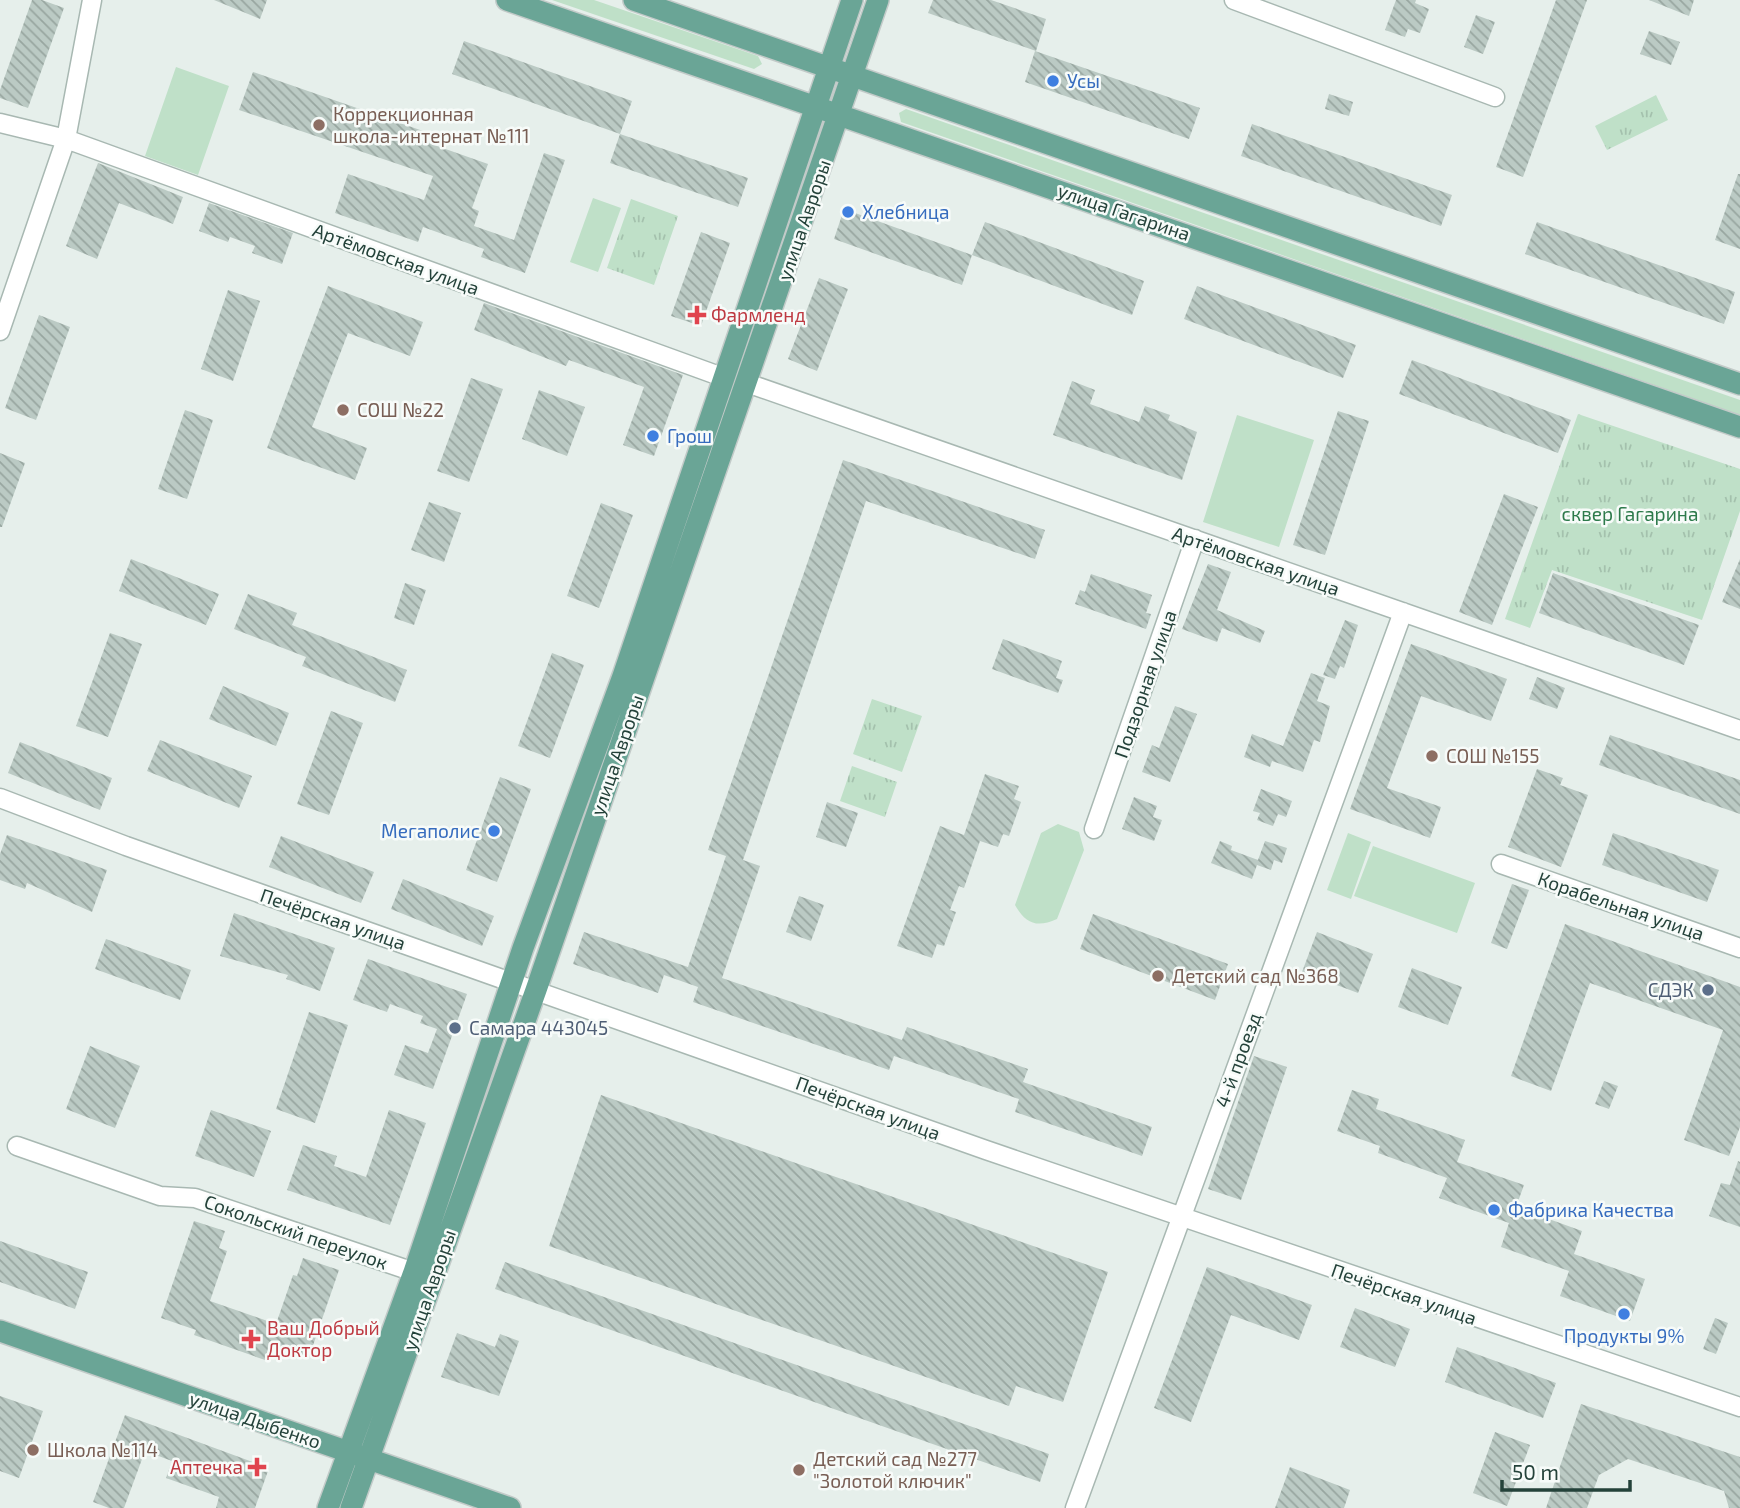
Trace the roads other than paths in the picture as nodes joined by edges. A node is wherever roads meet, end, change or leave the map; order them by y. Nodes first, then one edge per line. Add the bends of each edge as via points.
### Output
1 (92, 0) edge
2 (507, 0) edge
3 (634, 0) edge
4 (852, 0) edge
5 (878, 0) edge
6 (1234, 0) edge
7 (829, 68) junction
8 (853, 76) junction
9 (1495, 97) dead end
10 (817, 106) junction
11 (840, 114) junction
12 (0, 122) edge
13 (66, 139) junction
14 (0, 331) edge
15 (725, 378) junction
16 (747, 383) junction
17 (1740, 384) edge
18 (1740, 427) edge
19 (1195, 539) junction
20 (1403, 612) junction
21 (1740, 730) edge
22 (0, 798) edge
23 (1094, 829) dead end
24 (1501, 864) dead end
25 (1740, 948) edge
26 (511, 981) junction
27 (536, 990) junction
28 (17, 1146) dead end
29 (1181, 1218) junction
30 (414, 1272) junction
31 (0, 1331) edge
32 (1740, 1407) edge
33 (359, 1456) junction
34 (328, 1508) edge
35 (351, 1508) edge
36 (510, 1508) edge
37 (1075, 1508) edge

1 - 13 street
2 - 10 main road, улица Гагарина
3 - 7 main road, улица Гагарина
4 - 7 main road, улица Авроры
5 - 8 main road, улица Авроры
6 - 9 street
7 - 8 main road, улица Гагарина
7 - 10 main road, улица Авроры
8 - 11 main road, улица Авроры
8 - 17 main road, улица Гагарина
10 - 11 main road, улица Гагарина
10 - 15 main road, улица Авроры
11 - 16 main road, улица Авроры
11 - 18 main road, улица Гагарина
12 - 13 street, Артёмовская улица
13 - 14 street
13 - 15 street, Артёмовская улица
15 - 26 main road, улица Авроры via 623,676
16 - 19 street, Артёмовская улица
16 - 27 main road, улица Авроры
19 - 20 street, Артёмовская улица
19 - 23 street, Подзорная улица
20 - 21 street, Артёмовская улица
20 - 29 street, 4-й проезд
22 - 26 street, Печёрская улица
24 - 25 street, Корабельная улица
26 - 27 street, Печёрская улица
26 - 30 main road, улица Авроры
27 - 29 street, Печёрская улица
27 - 33 main road, улица Авроры
28 - 30 street, Сокольский переулок via 160,1196 195,1198
29 - 32 street, Печёрская улица
29 - 37 street, 4-й проезд
30 - 33 main road, улица Авроры
31 - 33 main road, улица Дыбенко
33 - 34 main road, улица Авроры
33 - 35 main road, улица Авроры
33 - 36 main road, улица Дыбенко

